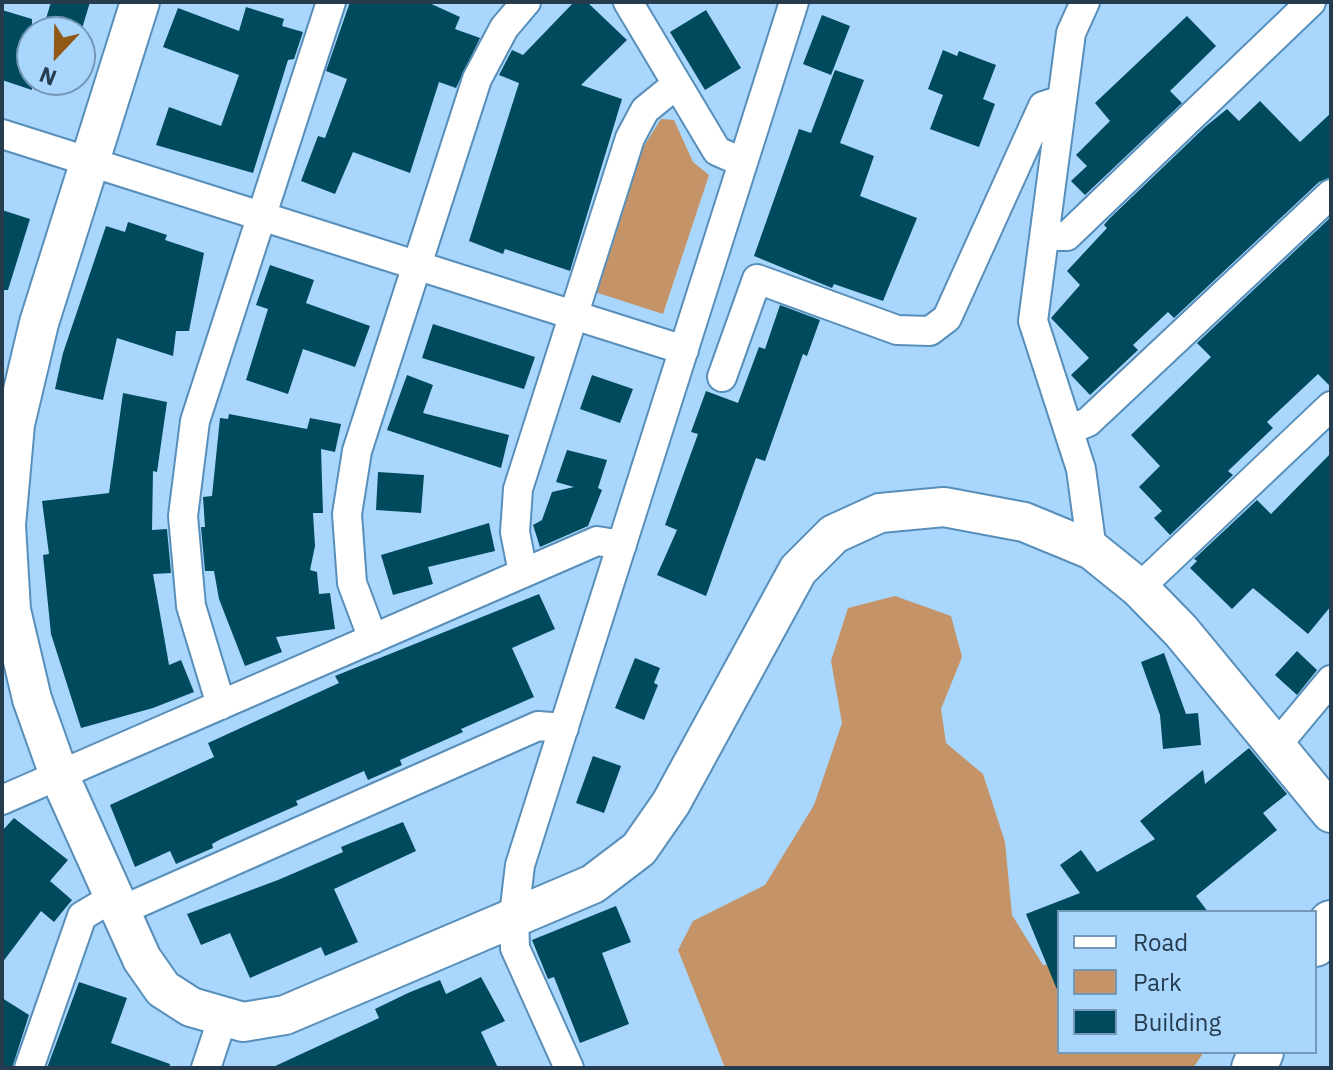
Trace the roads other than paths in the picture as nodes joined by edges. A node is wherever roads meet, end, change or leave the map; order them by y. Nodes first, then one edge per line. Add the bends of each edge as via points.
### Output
1 (140, 2) edge
2 (331, 2) edge
3 (526, 2) edge
4 (628, 2) edge
5 (794, 2) edge
6 (1085, 2) edge
7 (1311, 2) edge
8 (677, 84) junction
9 (1062, 100) junction
10 (2, 134) edge
11 (90, 161) junction
12 (742, 162) junction
13 (1331, 194) edge
14 (259, 215) junction
15 (1045, 236) junction
16 (418, 265) junction
17 (574, 315) junction
18 (684, 350) junction
19 (722, 377) dead end
20 (1331, 406) edge
21 (1069, 430) junction
22 (622, 545) junction
23 (1092, 550) junction
24 (523, 573) junction
25 (1139, 588) junction
26 (373, 639) junction
27 (12, 653) edge
28 (1331, 680) edge
29 (221, 705) junction
30 (564, 728) junction
31 (1276, 746) junction
32 (59, 775) junction
33 (2, 800) edge
34 (1331, 813) edge
35 (117, 904) junction
36 (514, 915) junction
37 (1331, 923) edge
38 (1317, 941) edge
39 (223, 1017) junction
40 (29, 1068) edge
41 (206, 1068) edge
42 (569, 1068) edge

1 - 11 street
2 - 14 street
3 - 16 street via 504,28 477,79
4 - 8 street
5 - 12 street
6 - 9 street via 1071,33
7 - 15 street via 1067,236
8 - 12 street via 717,151
8 - 17 street via 645,110 630,138
9 - 15 street
9 - 19 street via 1043,106 947,318 930,331 897,330 757,279
10 - 11 street
11 - 14 street
11 - 27 street via 39,323 15,424 6,525
12 - 18 street
13 - 21 street via 1088,422
14 - 16 street
14 - 29 street via 195,421 183,516 191,606
15 - 21 street via 1033,321
16 - 17 street
16 - 26 street via 357,451 347,514 352,583
17 - 18 street
17 - 24 street via 518,489 515,532
18 - 22 street
20 - 25 street
21 - 23 street via 1081,469
22 - 24 street via 597,541
22 - 30 street
23 - 25 street
23 - 36 street via 1024,522 944,507 880,513 834,534 798,570 671,803 639,849 593,884
24 - 26 street
25 - 31 street
26 - 29 street
27 - 32 street
28 - 31 street
29 - 32 street
30 - 35 street via 538,726
30 - 36 street via 520,865
31 - 34 street
32 - 33 street
32 - 35 street
35 - 39 street via 142,959 163,989 191,1007
35 - 40 street via 82,916
36 - 39 street via 285,1015 243,1022
36 - 42 street via 515,948
37 - 38 main road
39 - 41 street

